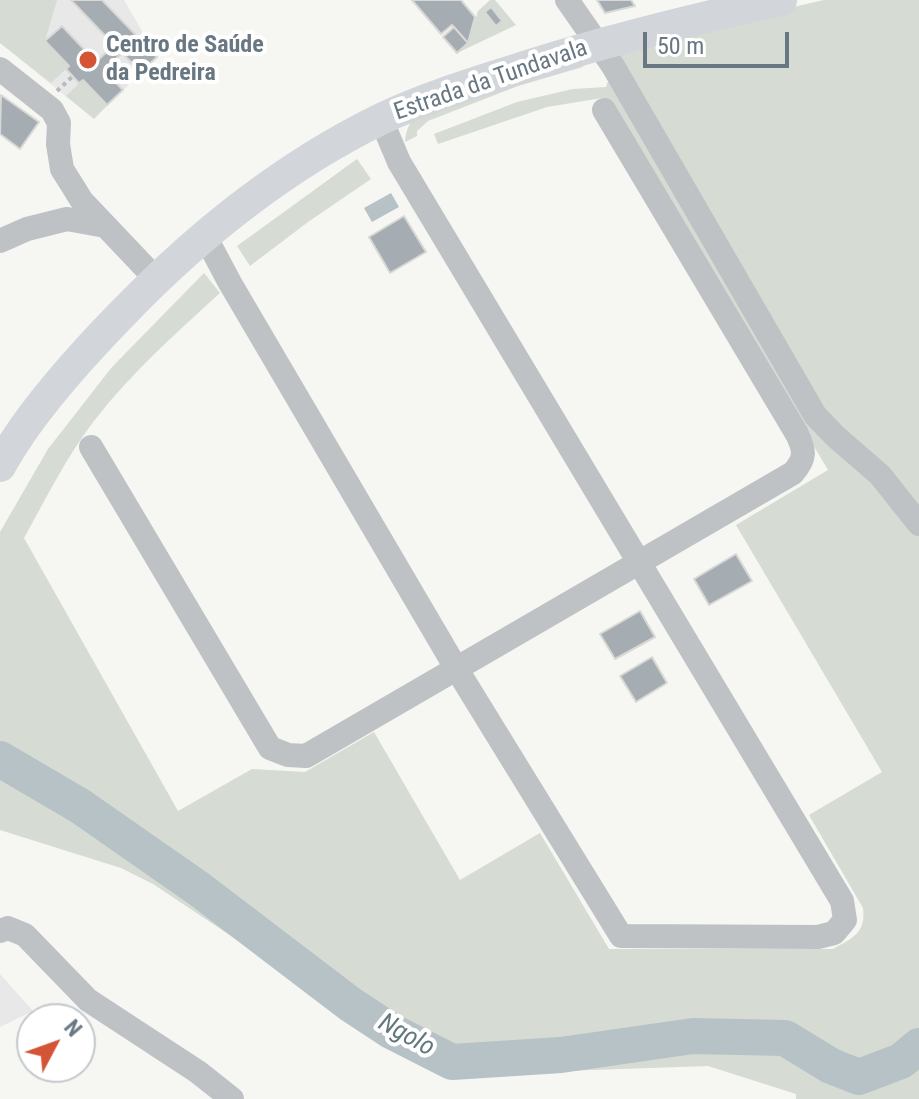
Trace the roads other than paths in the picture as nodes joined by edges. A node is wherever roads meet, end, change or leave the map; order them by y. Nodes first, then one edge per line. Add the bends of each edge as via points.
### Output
1 (567, 0) edge
2 (781, 0) edge
3 (598, 45) junction
4 (0, 69) edge
5 (604, 110) dead end
6 (381, 119) junction
7 (105, 226) junction
8 (205, 236) junction
9 (0, 241) edge
10 (156, 279) junction
11 (91, 447) dead end
12 (0, 466) edge
13 (919, 524) edge
14 (638, 563) junction
15 (456, 668) junction
16 (0, 931) edge
17 (232, 1099) edge

1 - 3 street
2 - 3 main road, Estrada da Tundavala
3 - 6 main road, Estrada da Tundavala via 438,94
3 - 13 street via 815,415 880,475
4 - 7 street via 52,110 59,123 62,169
5 - 14 street via 803,448 802,463 793,473
6 - 8 main road, Estrada da Tundavala via 291,172
6 - 14 street via 399,162
7 - 9 street via 67,219
7 - 10 street
8 - 10 main road, Estrada da Tundavala
8 - 15 street
10 - 12 main road, Estrada da Tundavala via 49,396
11 - 15 street via 270,748 306,756
14 - 15 street
14 - 15 street via 842,901 845,920 834,933 621,936
16 - 17 street via 8,928 25,935 88,1000

